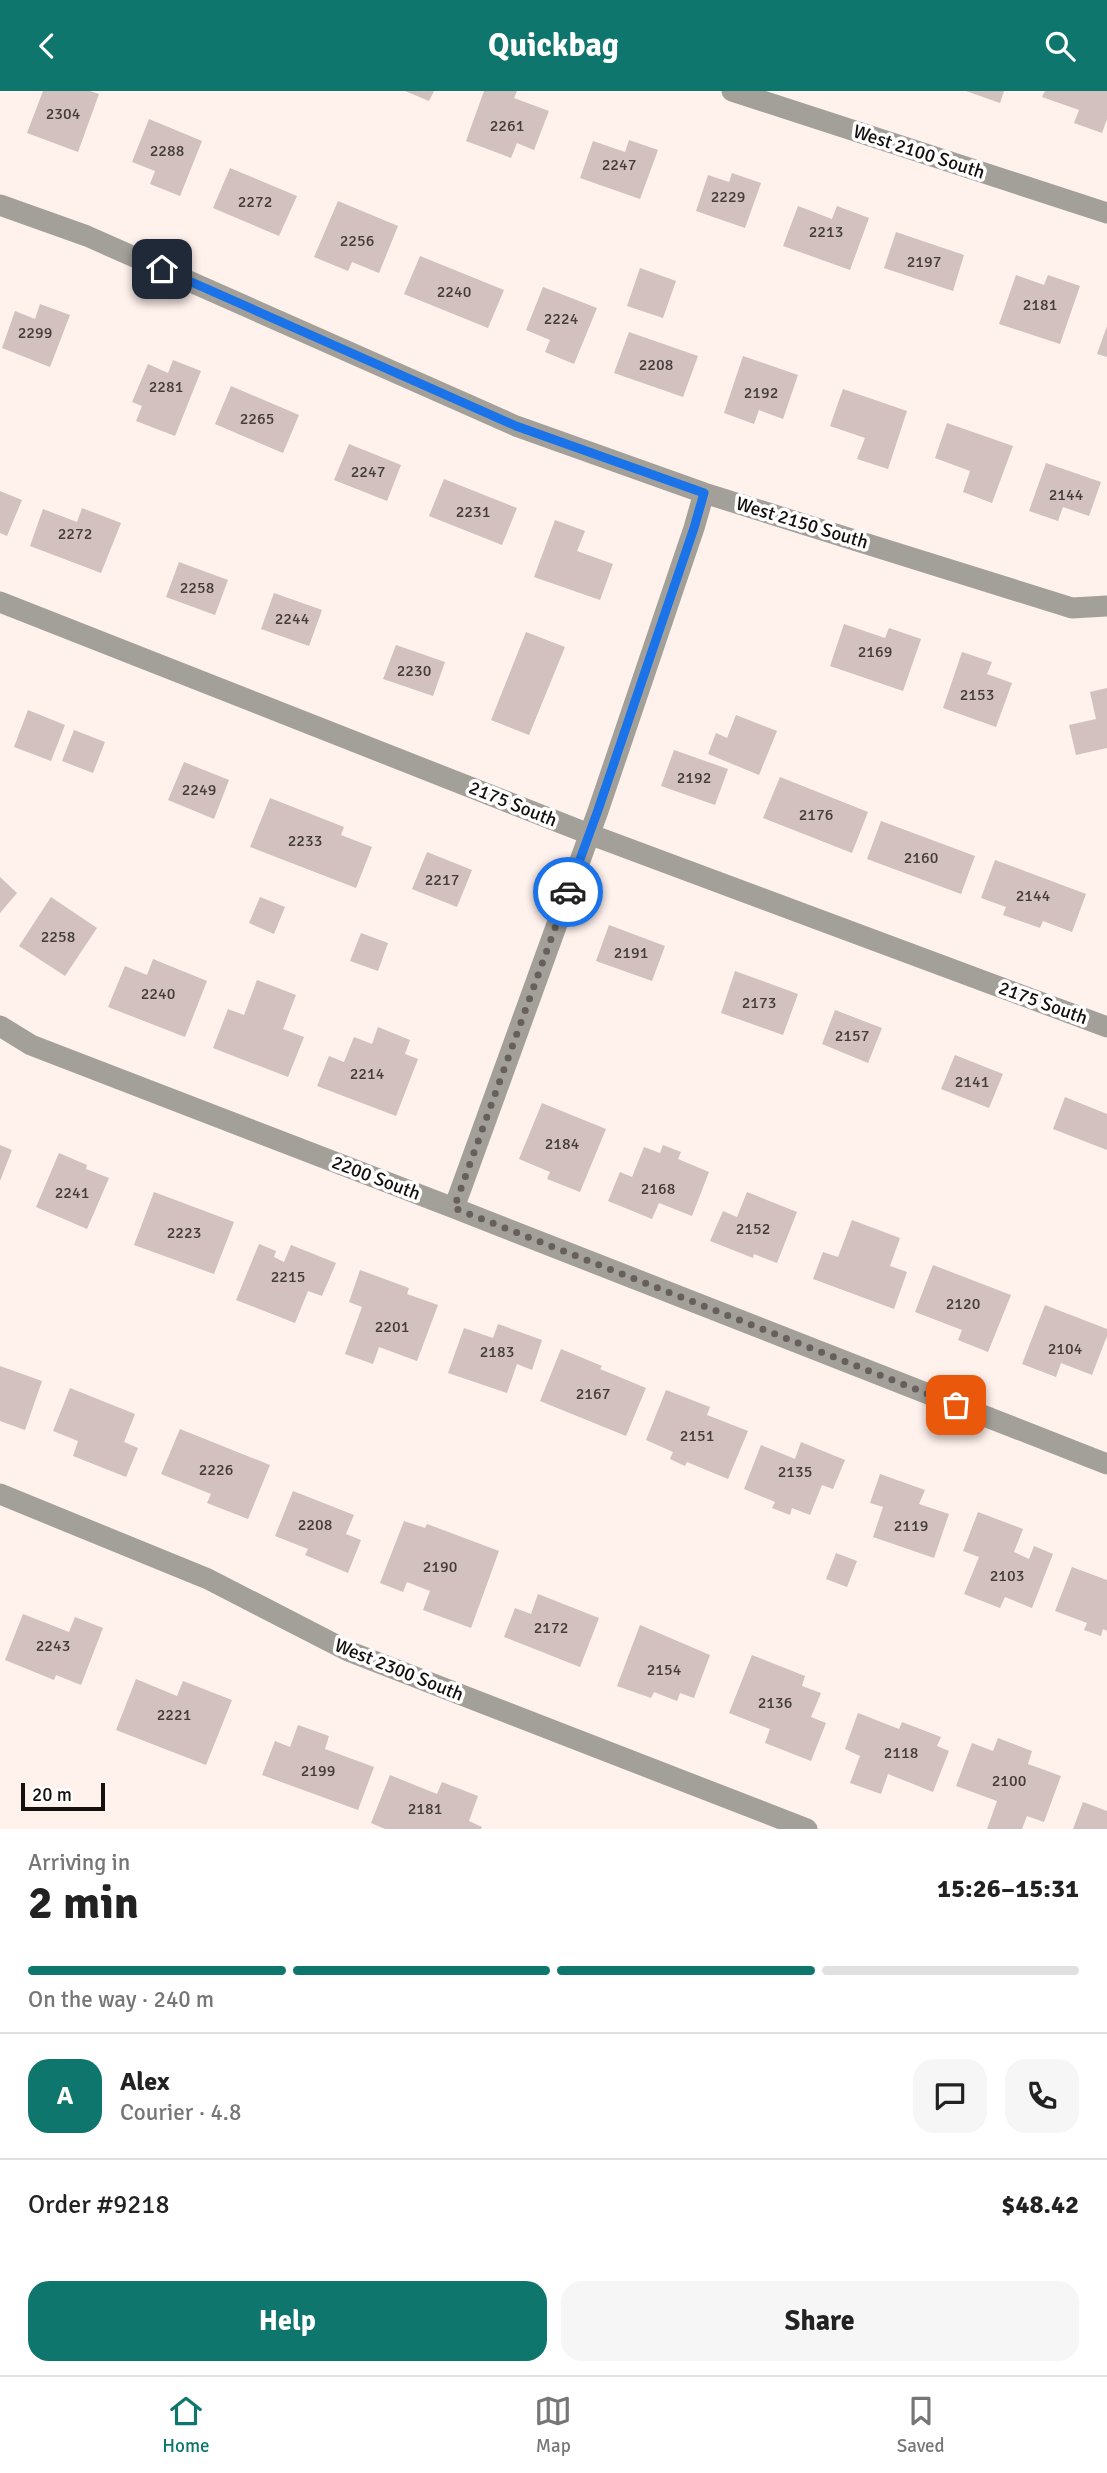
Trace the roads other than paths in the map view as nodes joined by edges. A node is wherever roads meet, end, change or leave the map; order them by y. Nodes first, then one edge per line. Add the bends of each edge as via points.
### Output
1 (732, 91) edge
2 (0, 205) edge
3 (1107, 213) edge
4 (704, 493) junction
5 (0, 602) edge
6 (1107, 606) edge
7 (589, 834) junction
8 (0, 1026) edge
9 (1107, 1027) edge
10 (454, 1208) junction
11 (1107, 1464) edge
12 (0, 1494) edge
13 (807, 1829) edge

1 - 3 street, West 2100 South
2 - 4 street, West 2150 South via 87,236 516,426
4 - 6 street, West 2150 South via 1072,608
4 - 7 street
5 - 7 street, 2175 South
7 - 9 street, 2175 South
7 - 10 street
8 - 10 street, 2200 South via 31,1045
10 - 11 street, 2200 South
12 - 13 street, West 2300 South via 208,1579 348,1651

